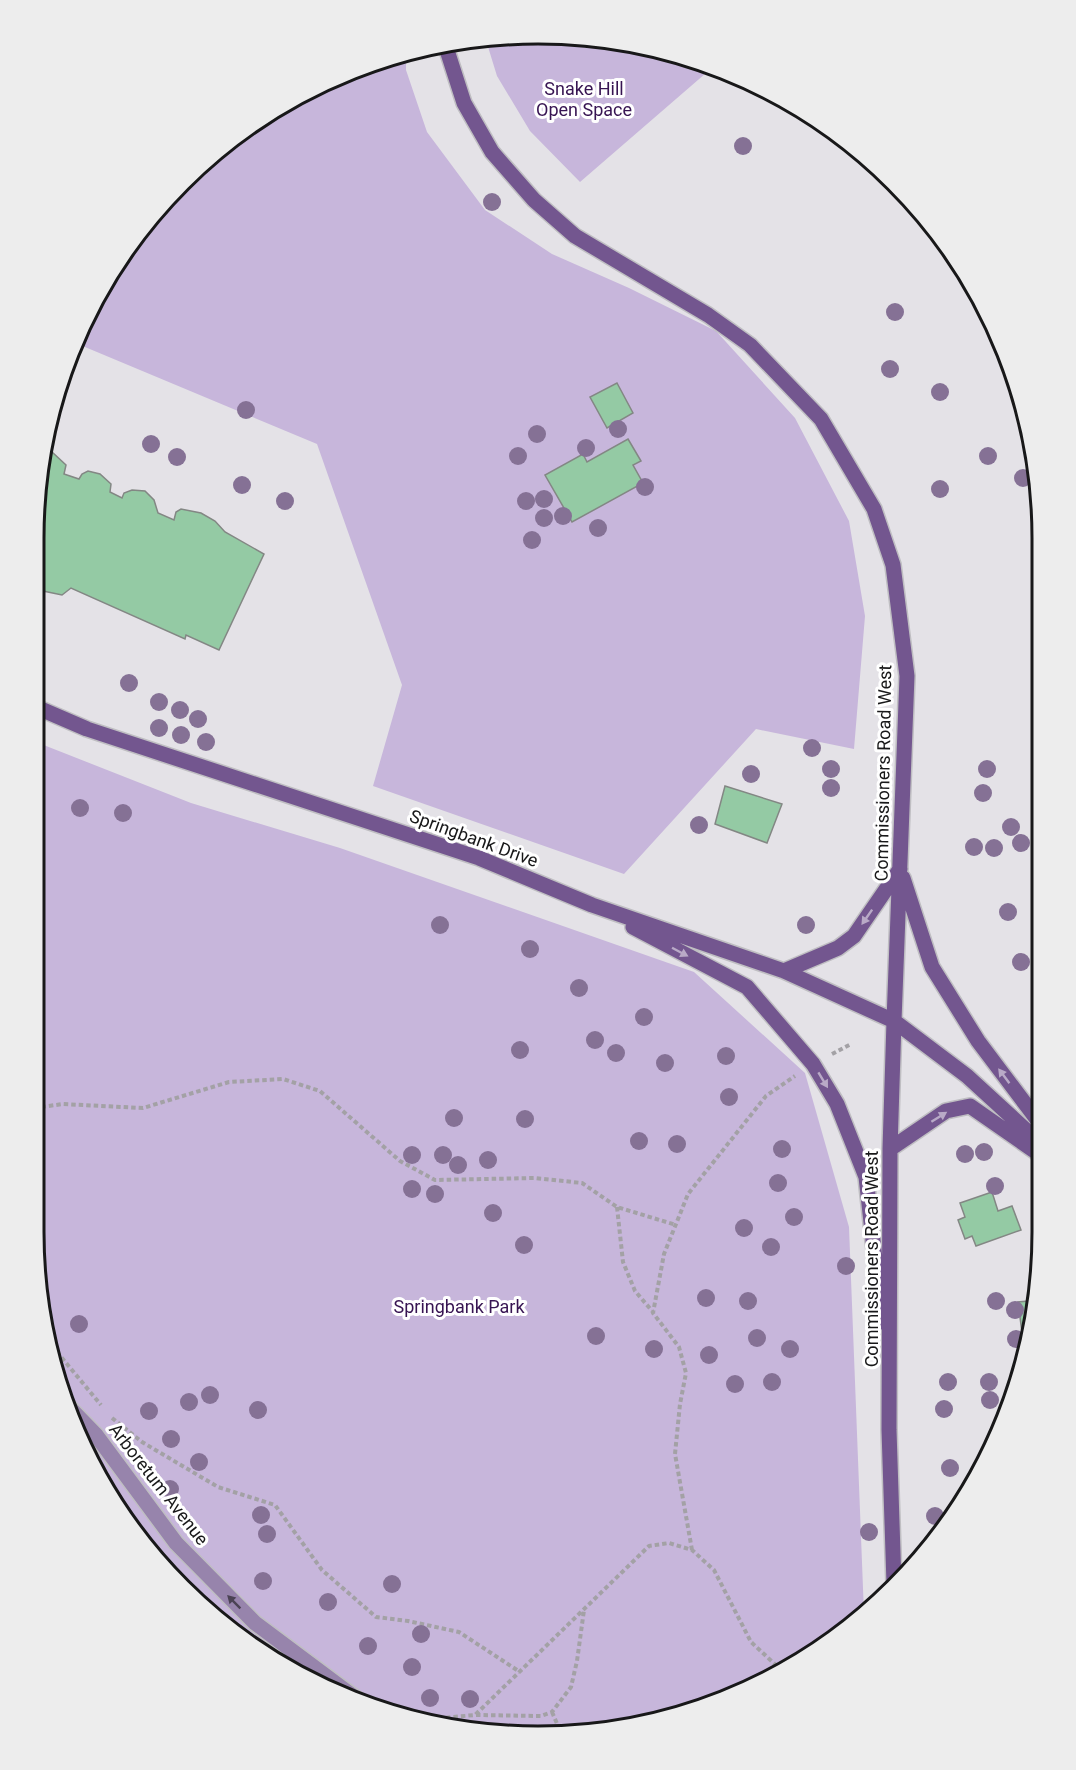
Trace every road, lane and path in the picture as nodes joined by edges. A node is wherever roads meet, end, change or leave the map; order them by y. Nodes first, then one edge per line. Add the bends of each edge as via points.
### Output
1 (448, 52) edge
2 (44, 710) edge
3 (900, 869) junction
4 (592, 905) junction
5 (784, 971) junction
6 (894, 1021) junction
7 (850, 1044) dead end
8 (813, 1064) junction
9 (44, 1107) edge
10 (1032, 1113) edge
11 (1032, 1135) edge
12 (891, 1149) junction
13 (1032, 1149) edge
14 (617, 1207) junction
15 (676, 1225) junction
16 (653, 1313) junction
17 (59, 1354) edge
18 (890, 1394) junction
19 (102, 1407) dead end
20 (109, 1415) dead end
21 (80, 1418) edge
22 (692, 1550) junction
23 (894, 1576) edge
24 (584, 1610) junction
25 (776, 1665) edge
26 (520, 1672) junction
27 (335, 1683) edge
28 (552, 1712) junction
29 (475, 1715) junction
30 (446, 1718) edge
31 (558, 1725) edge

1 - 3 main road, Commissioners Road West via 464,103 492,152 534,200 575,236 708,315 750,345 821,419 874,509 893,565 907,676
2 - 4 main road, Springbank Drive via 87,729 479,858
3 -> 5 main road via 854,936 838,948
3 - 6 main road, Commissioners Road West
10 -> 3 main road via 978,1041 932,967
4 - 5 main road, Springbank Drive
4 -> 8 main road via 747,987
5 - 6 main road, Springbank Drive
6 - 11 main road, Springbank Drive via 968,1076
6 - 12 main road, Commissioners Road West
7 - 8 path
8 - 15 path via 766,1096 688,1194
8 -> 18 main road via 837,1104 866,1177
9 - 14 path via 143,1108 229,1082 283,1079 320,1091 400,1161 435,1180 535,1178 582,1183
12 -> 13 main road via 946,1111 970,1106
12 - 18 main road, Commissioners Road West
14 - 15 path
14 - 16 path via 624,1262 635,1291
15 - 16 path via 664,1254
16 - 22 path via 679,1347 686,1373 675,1454
17 - 19 path
18 - 23 main road, Commissioners Road West
20 - 26 path via 141,1442 218,1487 275,1505 322,1570 376,1617 459,1632
27 -> 21 street, Arboretum Avenue via 255,1623 176,1544 96,1434
22 - 24 path via 669,1543 649,1546
22 - 25 path via 714,1570 751,1642
24 - 26 path
24 - 28 path via 571,1687
26 - 29 path
28 - 29 path via 541,1716
28 - 31 path
29 - 30 path

